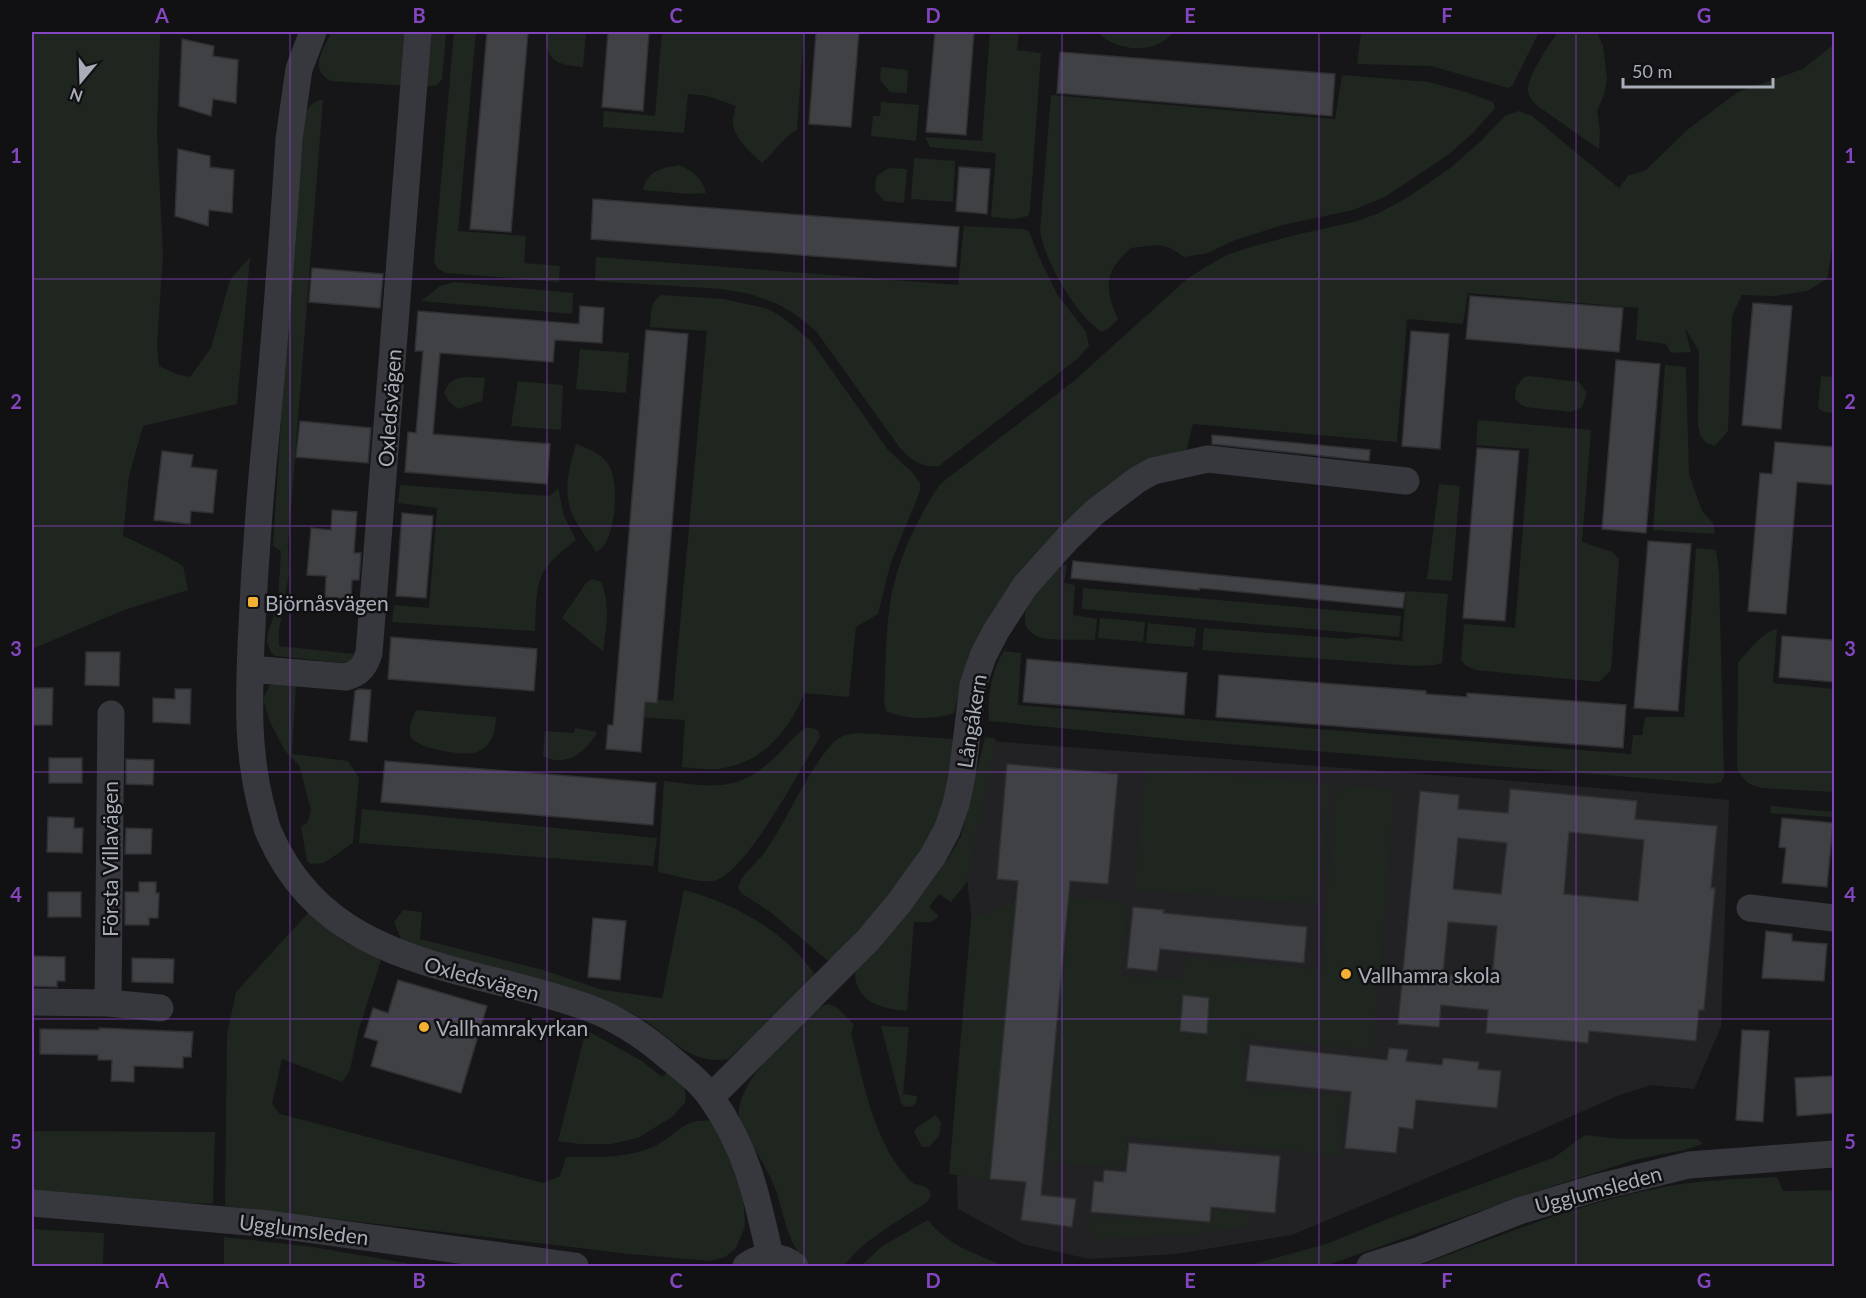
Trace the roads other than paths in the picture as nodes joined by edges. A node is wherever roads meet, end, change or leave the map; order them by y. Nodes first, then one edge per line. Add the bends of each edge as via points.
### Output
1 (313, 32) edge
2 (418, 32) edge
3 (1406, 481) dead end
4 (250, 669) junction
5 (111, 714) dead end
6 (1750, 908) dead end
7 (1834, 918) edge
8 (32, 1002) edge
9 (108, 1003) junction
10 (160, 1008) dead end
11 (711, 1097) junction
12 (1834, 1154) edge
13 (32, 1203) edge
14 (758, 1261) edge
15 (575, 1266) edge
16 (795, 1266) edge
17 (1370, 1266) edge

1 - 4 street, Oxledsvägen via 299,69 290,139 257,536
2 - 4 street, Oxledsvägen via 366,661 362,670 346,677
3 - 11 street, Långåkern via 1208,459 1152,471 1095,512 1025,585 983,656 973,686 956,804 933,856 868,940
4 - 11 street, Oxledsvägen via 248,722 252,766 268,831 290,871 325,910 372,941 414,960 592,1008 657,1047
5 - 9 street, Första Villavägen
6 - 7 street
8 - 9 street
9 - 10 street
11 - 14 street, Oxledsvägen via 752,1176
12 - 17 street, Ugglumsleden via 1689,1165 1655,1173 1519,1211
13 - 15 street, Ugglumsleden via 270,1224
14 - 16 street via 783,1259

